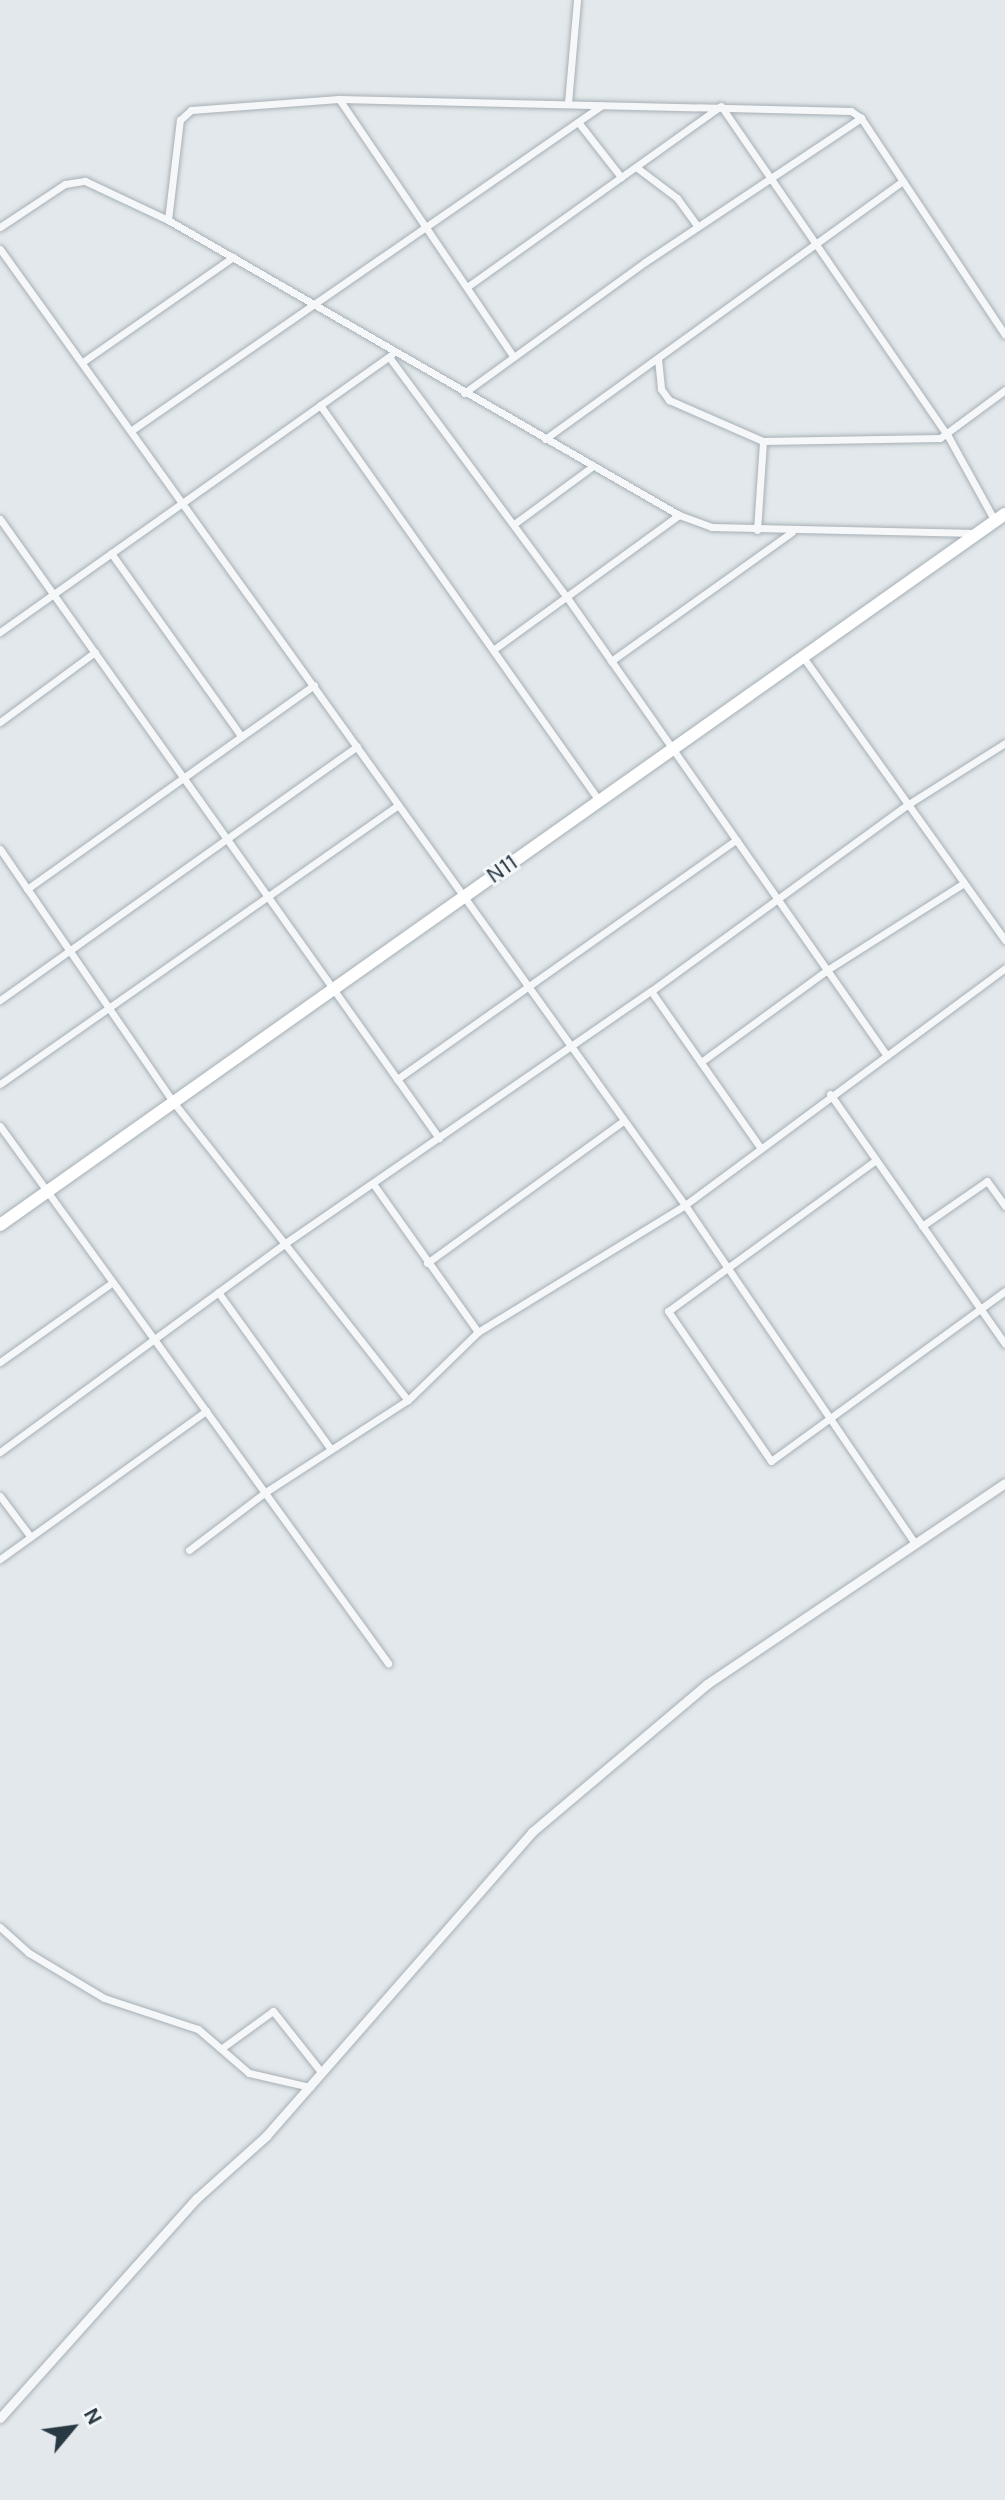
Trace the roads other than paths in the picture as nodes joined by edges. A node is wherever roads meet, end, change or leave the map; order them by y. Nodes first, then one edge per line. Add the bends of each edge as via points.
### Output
1 (577, 0) edge
2 (339, 99) junction
3 (568, 103) junction
4 (604, 104) junction
5 (721, 106) junction
6 (861, 118) junction
7 (578, 122) junction
8 (636, 167) junction
9 (621, 177) junction
10 (770, 177) junction
11 (903, 181) junction
12 (168, 220) junction
13 (697, 226) junction
14 (0, 227) edge
15 (426, 227) junction
16 (816, 243) junction
17 (0, 249) edge
18 (233, 257) junction
19 (467, 287) junction
20 (314, 304) junction
21 (1001, 321) edge
22 (1005, 335) edge
23 (391, 355) junction
24 (513, 356) junction
25 (658, 359) junction
26 (84, 361) junction
27 (1005, 390) edge
28 (464, 393) junction
29 (320, 405) junction
30 (132, 430) junction
31 (948, 436) junction
32 (545, 439) junction
33 (763, 441) junction
34 (593, 466) junction
35 (183, 502) junction
36 (679, 515) junction
37 (1000, 517) edge
38 (0, 519) edge
39 (514, 524) junction
40 (757, 530) junction
41 (792, 532) junction
42 (978, 533) junction
43 (111, 553) junction
44 (53, 595) junction
45 (566, 596) junction
46 (0, 632) edge
47 (493, 650) junction
48 (95, 652) junction
49 (803, 657) junction
50 (611, 661) junction
51 (314, 685) junction
52 (0, 722) edge
53 (241, 736) junction
54 (1005, 743) edge
55 (357, 746) junction
56 (671, 748) junction
57 (184, 777) junction
58 (599, 801) junction
59 (398, 805) junction
60 (907, 805) junction
61 (228, 839) junction
62 (736, 840) junction
63 (0, 849) edge
64 (964, 883) junction
65 (27, 889) junction
66 (268, 896) junction
67 (463, 896) junction
68 (777, 899) junction
69 (1005, 940) edge
70 (70, 954) junction
71 (1005, 968) edge
72 (827, 970) junction
73 (333, 988) junction
74 (529, 988) junction
75 (651, 991) junction
76 (0, 1000) edge
77 (109, 1007) junction
78 (568, 1044) junction
79 (885, 1053) junction
80 (701, 1062) junction
81 (397, 1079) junction
82 (0, 1084) edge
83 (830, 1094) junction
84 (174, 1103) junction
85 (623, 1121) junction
86 (0, 1126) edge
87 (439, 1138) junction
88 (760, 1147) junction
89 (876, 1160) junction
90 (374, 1185) junction
91 (47, 1193) junction
92 (685, 1205) junction
93 (1005, 1206) edge
94 (0, 1225) edge
95 (922, 1226) junction
96 (284, 1244) junction
97 (427, 1263) junction
98 (727, 1267) junction
99 (113, 1282) junction
100 (1005, 1291) edge
101 (218, 1292) junction
102 (980, 1310) junction
103 (478, 1332) junction
104 (155, 1339) junction
105 (1005, 1344) edge
106 (0, 1362) edge
107 (408, 1400) junction
108 (206, 1411) junction
109 (830, 1418) junction
110 (330, 1448) junction
111 (0, 1452) edge
112 (1005, 1483) edge
113 (264, 1493) junction
114 (0, 1496) edge
115 (30, 1536) junction
116 (915, 1544) junction
117 (189, 1550) dead end
118 (0, 1559) edge
119 (388, 1663) dead end
120 (0, 1927) edge
121 (222, 2048) junction
122 (322, 2073) junction
123 (310, 2087) junction
124 (0, 2418) edge

1 - 3 street
2 - 3 street
2 - 12 street via 185,112
2 - 15 street
3 - 4 street
4 - 5 street
4 - 7 street
5 - 6 street via 851,111
5 - 8 street
5 - 10 street
6 - 10 street
6 - 11 street
7 - 9 street
7 - 15 street
8 - 9 street
8 - 13 street via 677,198
9 - 19 street
10 - 13 street
10 - 16 street
11 - 16 street
11 - 21 street
12 - 14 street via 76,181
12 - 18 street
13 - 24 street
15 - 19 street
15 - 20 street
16 - 25 street
16 - 31 street
17 - 26 street
18 - 20 street
18 - 26 street
19 - 24 street
20 - 23 street
20 - 30 street
21 - 22 street
23 - 28 street
23 - 29 street
23 - 39 street
24 - 28 street
25 - 32 street
25 - 33 street via 661,389 669,400
26 - 30 street
27 - 31 street
28 - 32 street
29 - 35 street
29 - 47 street
30 - 35 street
31 - 33 street
31 - 37 street
32 - 34 street
33 - 40 street
34 - 36 street
34 - 39 street
35 - 43 street
35 - 51 street
36 - 40 street via 712,527
36 - 45 street
37 - 42 main road, N11
38 - 44 street
39 - 45 street
40 - 41 street
41 - 42 street
41 - 50 street
42 - 49 main road, N11
43 - 44 street
43 - 53 street
44 - 46 street
44 - 48 street
45 - 47 street
45 - 50 street
47 - 58 street
48 - 52 street
48 - 57 street
49 - 56 main road, N11
49 - 60 street
50 - 56 street
51 - 53 street
51 - 55 street
53 - 57 street
54 - 60 street
55 - 59 street
55 - 61 street
56 - 58 main road, N11
56 - 62 street
57 - 61 street
57 - 65 street
58 - 67 main road, N11
59 - 66 street
59 - 67 street
60 - 64 street
60 - 68 street
61 - 66 street
61 - 70 street
62 - 68 street
62 - 74 street
63 - 65 street
64 - 69 street
64 - 72 street
65 - 70 street
66 - 73 street
66 - 77 street
67 - 73 main road, N11
67 - 74 street
68 - 72 street
68 - 75 street
70 - 76 street
70 - 77 street
71 - 79 street
72 - 79 street
72 - 80 street
73 - 81 street
73 - 84 main road, N11
74 - 78 street
74 - 81 street
75 - 78 street
75 - 80 street
77 - 82 street
77 - 84 street
78 - 85 street
78 - 87 street
79 - 83 street
80 - 88 street
81 - 87 street
83 - 88 street
83 - 89 street
84 - 91 main road, N11
84 - 96 street
85 - 92 street
85 - 97 street
86 - 91 street
87 - 90 street
88 - 92 street
89 - 95 street
89 - 98 street
90 - 96 street
90 - 97 street
91 - 94 main road, N11
91 - 99 street
92 - 98 street
92 - 103 street
93 - 95 street via 987,1181
95 - 102 street
96 - 101 street
96 - 107 street
97 - 103 street
98 - 109 street
98 - 109 street via 668,1311 676,1323 771,1461
99 - 104 street
99 - 106 street
100 - 102 street
101 - 104 street
101 - 110 street
102 - 105 street
102 - 109 street
103 - 107 street
104 - 108 street
104 - 111 street
107 - 110 street
108 - 113 street
108 - 115 street
109 - 116 street
110 - 113 street
112 - 116 street
113 - 117 street
113 - 119 street
114 - 115 street
115 - 118 street
116 - 122 street via 691,1696 532,1832
120 - 121 street via 29,1953 104,1998 173,2018
121 - 122 street via 273,2011
121 - 123 street via 249,2073
122 - 123 street
123 - 124 street via 266,2136 197,2198

